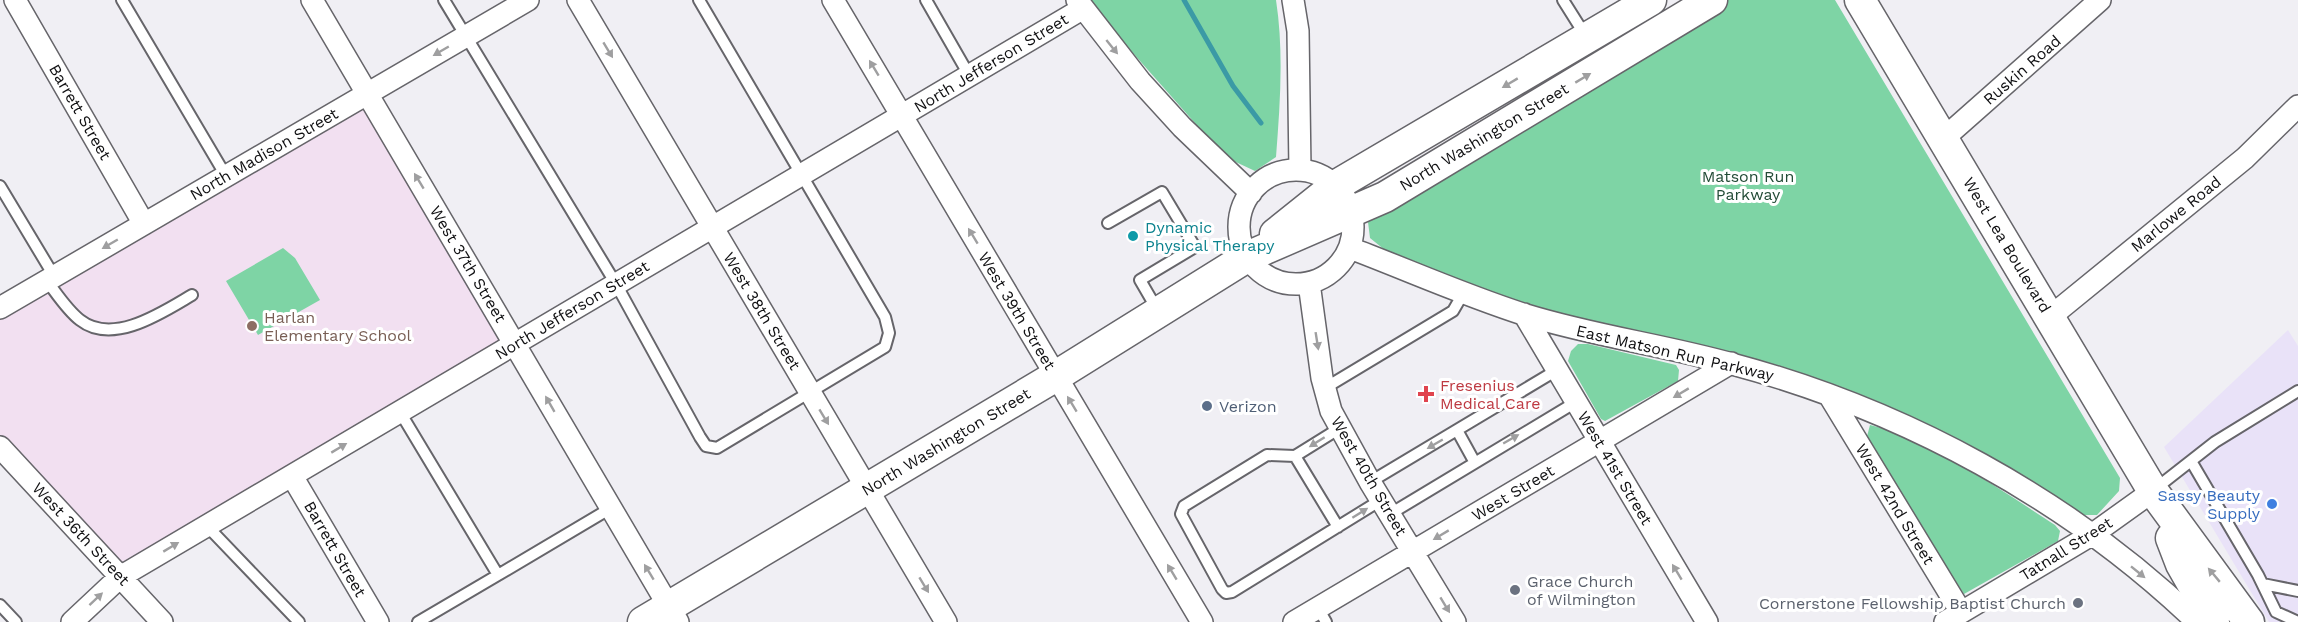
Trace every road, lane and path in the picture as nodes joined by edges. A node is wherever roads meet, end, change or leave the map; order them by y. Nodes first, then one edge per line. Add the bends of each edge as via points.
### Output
1 (15, 0) edge
2 (122, 0) edge
3 (312, 0) edge
4 (444, 0) edge
5 (528, 0) edge
6 (578, 0) edge
7 (699, 0) edge
8 (833, 0) edge
9 (926, 0) edge
10 (1293, 0) edge
11 (1563, 0) edge
12 (1712, 0) edge
13 (1860, 0) edge
14 (2100, 0) edge
15 (1641, 2) edge
16 (1079, 4) edge
17 (466, 36) junction
18 (1586, 38) junction
19 (969, 75) junction
20 (367, 94) junction
21 (2298, 106) edge
22 (902, 115) junction
23 (1943, 139) junction
24 (1300, 170) junction
25 (801, 175) junction
26 (226, 176) junction
27 (0, 186) edge
28 (1335, 186) junction
29 (1251, 193) junction
30 (1352, 213) junction
31 (1108, 223) dead end
32 (144, 224) junction
33 (712, 227) junction
34 (1350, 248) junction
35 (1247, 257) junction
36 (50, 279) junction
37 (1309, 283) junction
38 (616, 284) junction
39 (1464, 292) junction
40 (192, 295) dead end
41 (0, 308) edge
42 (1158, 311) junction
43 (1524, 314) junction
44 (2050, 317) junction
45 (514, 344) junction
46 (1731, 363) junction
47 (1557, 370) junction
48 (1056, 376) junction
49 (1325, 388) junction
50 (2298, 391) edge
51 (810, 393) junction
52 (1829, 395) junction
53 (1576, 402) junction
54 (400, 412) junction
55 (1340, 428) junction
56 (1458, 432) junction
57 (1599, 441) junction
58 (0, 447) edge
59 (1295, 456) junction
60 (2191, 460) junction
61 (1474, 461) junction
62 (292, 476) junction
63 (867, 490) junction
64 (2152, 491) junction
65 (1380, 499) junction
66 (611, 508) junction
67 (207, 526) junction
68 (1338, 526) junction
69 (2093, 534) junction
70 (1413, 552) junction
71 (498, 575) junction
72 (120, 577) junction
73 (2262, 584) junction
74 (2298, 591) edge
75 (0, 605) edge
76 (674, 614) edge
77 (1322, 615) edge
78 (1958, 619) edge
79 (16, 622) edge
80 (72, 622) edge
81 (162, 622) edge
82 (299, 622) edge
83 (378, 622) edge
84 (418, 622) edge
85 (643, 622) edge
86 (946, 622) edge
87 (1202, 622) edge
88 (1294, 622) edge
89 (1455, 622) edge
90 (1707, 622) edge
91 (2197, 622) edge
92 (2214, 622) edge
93 (2249, 622) edge
94 (2298, 622) edge

1 - 32 street, Barrett Street
2 - 26 lane
3 - 20 street, West 37th Street
4 - 17 lane
5 - 17 street, North Madison Street
6 -> 33 street, West 38th Street
7 - 25 lane
22 -> 8 street, West 39th Street
9 - 19 lane
10 - 24 street via 1298,31
11 - 18 lane
30 -> 12 main road, North Washington Street
13 - 23 main road, West Lea Boulevard
14 - 23 street, Ruskin Road
15 - 18 main road, North Washington Street
16 - 19 street, North Jefferson Street
16 -> 29 street via 1151,93
17 -> 20 street, North Madison Street
17 - 38 lane
18 -> 28 main road, North Washington Street
19 - 22 street, North Jefferson Street
20 - 26 street, North Madison Street
45 -> 20 street, West 37th Street
21 - 44 street, Marlowe Road via 2245,158
22 - 25 street, North Jefferson Street
48 -> 22 street, West 39th Street
23 - 44 main road, West Lea Boulevard
24 - 28 street via 1319,175
24 - 29 street via 1272,176
25 - 33 street, North Jefferson Street
25 - 51 lane via 885,316 889,333 885,347
26 - 32 street, North Madison Street
27 - 36 lane
28 - 30 street
28 - 35 main road, North Washington Street
29 - 35 street via 1239,224
30 - 34 street
30 - 35 main road, North Washington Street
31 - 42 lane via 1162,192 1195,247 1140,280
32 -> 36 street, North Madison Street
33 - 38 street, North Jefferson Street
33 - 51 street, West 38th Street
34 - 37 street via 1334,270
34 - 39 street, East Matson Run Parkway
35 - 37 street via 1274,280
35 - 42 main road, North Washington Street
36 - 40 lane via 82,322 105,328 149,320
36 - 41 street, North Madison Street
37 -> 49 street, West 40th Street
38 - 45 street, North Jefferson Street
38 - 51 lane via 706,446 717,448 727,444
39 - 43 street, East Matson Run Parkway
39 - 49 lane via 1453,311
42 - 48 main road, North Washington Street
43 - 46 street, East Matson Run Parkway via 1628,342
43 - 47 street, West 41st Street
44 - 64 main road, West Lea Boulevard
45 - 54 street, North Jefferson Street
66 -> 45 street, West 37th Street
46 - 52 street, East Matson Run Parkway
46 -> 57 street, West Street
47 - 53 street, West 41st Street
47 - 56 lane
48 - 63 main road, North Washington Street
87 -> 48 street, West 39th Street
49 - 55 street, West 40th Street
50 - 60 lane
51 -> 63 street, West 38th Street
52 - 69 street, East Matson Run Parkway via 1930,437
52 - 78 street, West 42nd Street
53 - 57 street, West 41st Street
61 -> 53 lane
62 -> 54 street, North Jefferson Street
54 - 71 lane
55 -> 59 lane
55 - 65 street, West 40th Street
56 - 61 lane
56 -> 65 lane
57 -> 70 street, West Street
90 -> 57 street, West 41st Street
58 - 72 street, West 36th Street
59 - 68 lane
59 - 68 lane via 1267,455 1184,506 1181,514 1222,589 1232,592
60 - 64 lane
60 - 73 lane
61 - 65 lane
62 - 67 street, North Jefferson Street
62 - 83 street, Barrett Street
63 - 76 main road, North Washington Street
63 -> 86 street, West 38th Street
64 - 69 street, Tatnall Street
64 - 92 main road, West Lea Boulevard via 2181,564
93 -> 64 main road, West Lea Boulevard
68 -> 65 lane
65 - 70 street, West 40th Street
66 - 71 lane
76 -> 66 street, West 37th Street
72 -> 67 street, North Jefferson Street
67 - 82 lane
69 - 78 street, Tatnall Street
69 -> 91 street, East Matson Run Parkway
70 - 77 street, West Street
70 -> 89 street, West 40th Street
71 - 84 lane
80 -> 72 street, North Jefferson Street
72 - 81 street, West 36th Street
73 - 74 lane
73 - 94 lane via 2276,612
75 - 79 lane
76 - 85 main road, North Washington Street
77 - 88 street, West Street

